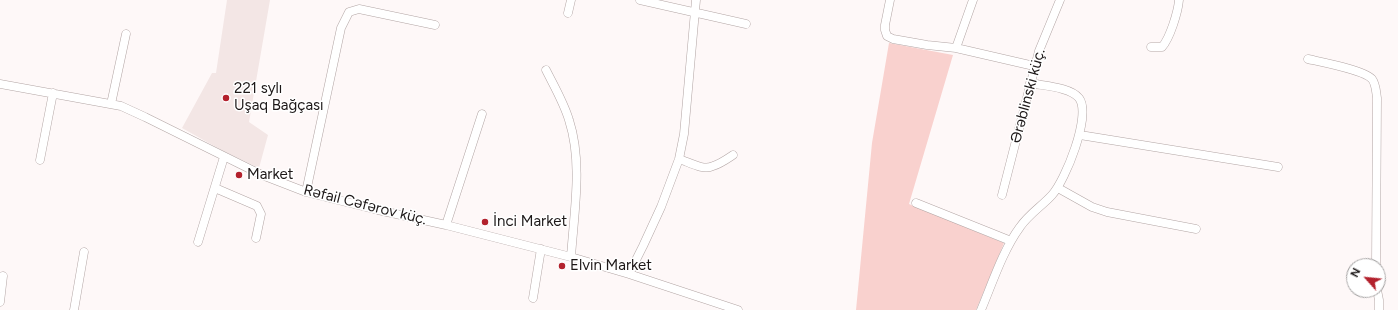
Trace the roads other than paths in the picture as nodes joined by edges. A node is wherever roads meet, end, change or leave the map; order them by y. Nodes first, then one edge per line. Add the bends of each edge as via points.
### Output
1 (571, 0) edge
2 (640, 0) edge
3 (696, 0) edge
4 (890, 0) edge
5 (973, 0) edge
6 (1060, 0) edge
7 (1179, 0) edge
8 (568, 12) dead end
9 (695, 12) junction
10 (746, 24) dead end
11 (435, 25) dead end
12 (126, 34) dead end
13 (1151, 47) dead end
14 (956, 48) junction
15 (1308, 59) dead end
16 (1034, 66) junction
17 (546, 70) dead end
18 (1030, 83) junction
19 (0, 84) edge
20 (53, 93) junction
21 (111, 104) junction
22 (482, 114) dead end
23 (1080, 134) junction
24 (733, 155) dead end
25 (224, 157) junction
26 (679, 159) junction
27 (40, 160) dead end
28 (1278, 167) dead end
29 (215, 188) junction
30 (1058, 188) junction
31 (306, 192) junction
32 (1002, 195) dead end
33 (916, 203) dead end
34 (446, 225) junction
35 (1196, 229) dead end
36 (256, 238) dead end
37 (1011, 241) junction
38 (198, 242) dead end
39 (541, 249) junction
40 (84, 252) dead end
41 (571, 257) junction
42 (1376, 258) edge
43 (629, 274) junction
44 (3, 276) dead end
45 (533, 298) dead end
46 (1379, 298) edge
47 (0, 302) edge
48 (74, 310) edge
49 (738, 310) edge
50 (981, 310) edge
51 (1379, 310) edge

1 - 8 street
2 - 9 street
3 - 9 street
4 - 14 street via 884,25 887,36 927,45
5 - 14 street
6 - 16 street, Ərəblinski küç.
7 - 13 street via 1166,43 1162,47
9 - 10 street
9 - 26 street via 684,134
11 - 31 street via 359,9 349,12 341,28
12 - 21 street
14 - 16 street
15 - 42 street via 1358,72 1372,80 1376,88
16 - 18 street, Ərəblinski küç.
17 - 41 street via 569,120 576,150
18 - 23 street via 1068,91 1080,99 1083,115
18 - 32 street, Ərəblinski küç.
19 - 20 street, Rəfail Cəfərov küç.
20 - 21 street, Rəfail Cəfərov küç.
20 - 27 street
21 - 25 street, Rəfail Cəfərov küç. via 145,117
22 - 34 street
23 - 28 street
23 - 30 street
24 - 26 street via 709,168
25 - 29 street
25 - 31 street, Rəfail Cəfərov küç.
26 - 43 street via 661,207
29 - 36 street via 257,206 261,214
29 - 38 street
30 - 35 street via 1092,207 1107,212
30 - 37 street via 1027,218
31 - 34 street, Rəfail Cəfərov küç.
33 - 37 street
34 - 39 street, Rəfail Cəfərov küç.
37 - 50 street
39 - 41 street, Rəfail Cəfərov küç.
39 - 45 street
40 - 48 street
41 - 43 street, Rəfail Cəfərov küç.
43 - 49 street, Rəfail Cəfərov küç.
44 - 47 street
46 - 51 street

